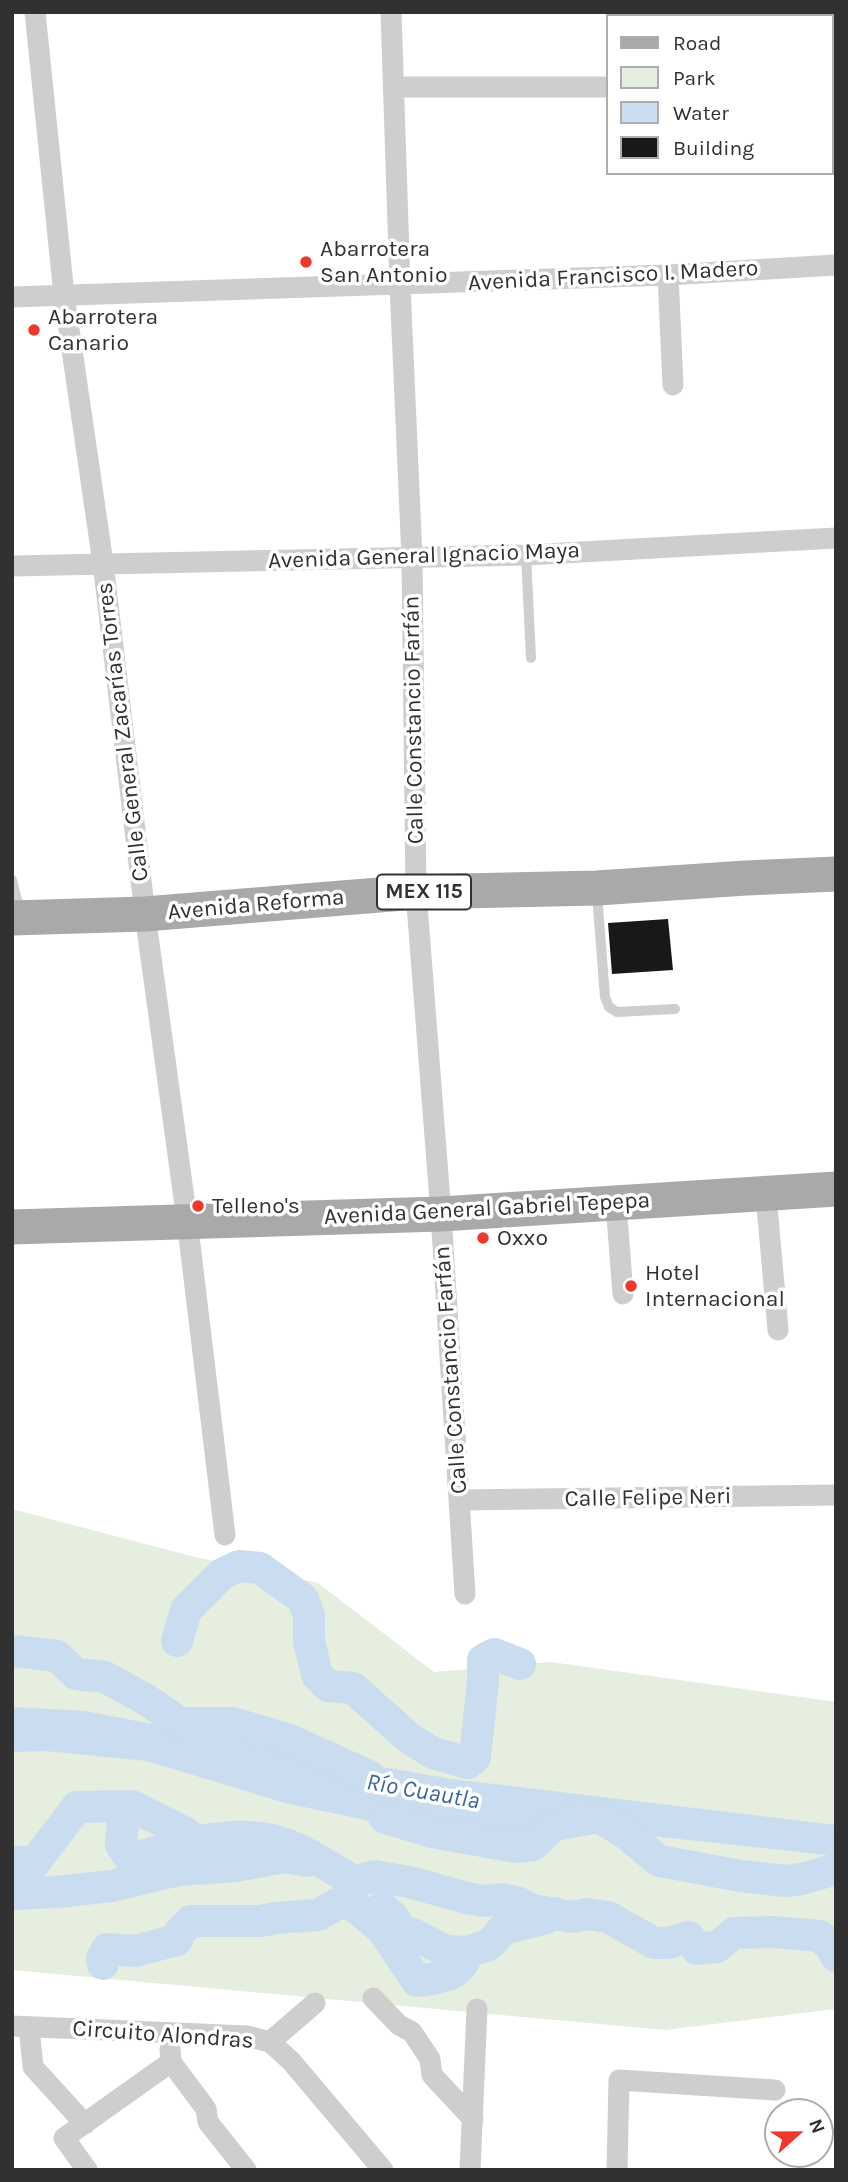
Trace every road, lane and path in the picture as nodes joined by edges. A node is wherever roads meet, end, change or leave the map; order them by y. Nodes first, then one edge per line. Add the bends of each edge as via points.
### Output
1 (34, 12) edge
2 (391, 12) edge
3 (393, 87) junction
4 (606, 87) edge
5 (836, 265) edge
6 (668, 275) junction
7 (400, 285) junction
8 (64, 295) junction
9 (12, 297) edge
10 (673, 386) dead end
11 (836, 538) edge
12 (526, 555) junction
13 (412, 558) junction
14 (103, 563) junction
15 (12, 566) edge
16 (531, 658) dead end
17 (836, 874) edge
18 (12, 880) edge
19 (597, 888) junction
20 (416, 892) junction
21 (145, 914) junction
22 (17, 918) edge
23 (675, 1009) dead end
24 (836, 1189) edge
25 (766, 1195) junction
26 (617, 1204) junction
27 (441, 1214) junction
28 (187, 1220) junction
29 (12, 1227) edge
30 (623, 1294) dead end
31 (778, 1330) dead end
32 (836, 1496) edge
33 (460, 1500) junction
34 (225, 1535) dead end
35 (465, 1594) dead end
36 (373, 1998) dead end
37 (316, 2003) dead end
38 (477, 2009) dead end
39 (20, 2026) edge
40 (169, 2033) junction
41 (270, 2042) junction
42 (171, 2062) junction
43 (775, 2090) dead end
44 (472, 2119) junction
45 (85, 2124) junction
46 (87, 2170) edge
47 (246, 2170) edge
48 (383, 2170) edge
49 (470, 2170) edge
50 (617, 2170) edge

1 - 8 street, Calle General Zacarías Torres
2 - 3 street, Calle Constancio Farfán
3 - 4 street
3 - 7 street, Calle Constancio Farfán
5 - 6 street, Avenida Francisco I. Madero
6 - 7 street, Avenida Francisco I. Madero
6 - 10 street
7 - 8 street, Avenida Francisco I. Madero
7 - 13 street, Calle Constancio Farfán
8 - 9 street, Avenida Francisco I. Madero
8 - 14 street, Calle General Zacarías Torres
11 - 12 street, Avenida General Ignacio Maya
12 - 13 street, Avenida General Ignacio Maya
12 - 16 lane
13 - 14 street, Avenida General Ignacio Maya
13 - 20 street, Calle Constancio Farfán
14 - 15 street, Avenida General Ignacio Maya
14 - 21 street, Calle General Zacarías Torres
17 - 19 main road, Avenida Reforma / MEX 115
18 - 22 lane
19 - 20 main road, Avenida Reforma / MEX 115
19 - 23 lane via 609,1007 617,1012
20 - 21 main road, Avenida Reforma / MEX 115
20 - 27 street, Calle Constancio Farfán
21 - 22 main road, Avenida Reforma / MEX 115
21 - 28 street, Calle General Zacarías Torres
24 - 25 main road, Avenida General Gabriel Tepepa
25 - 26 main road, Avenida General Gabriel Tepepa
25 - 31 street
26 - 27 main road, Avenida General Gabriel Tepepa
26 - 30 street
27 - 28 main road, Avenida General Gabriel Tepepa
27 - 33 street, Calle Constancio Farfán
28 - 29 main road, Avenida General Gabriel Tepepa
28 - 34 street, Calle General Zacarías Torres
32 - 33 street, Calle Felipe Neri
33 - 35 street, Calle Constancio Farfán
36 - 44 street via 412,2032 430,2059 432,2075
37 - 41 street
38 - 44 street
39 - 40 street, Circuito Alondras
39 - 45 street via 33,2067
40 - 41 street, Circuito Alondras via 247,2036
40 - 42 street
41 - 48 street, Circuito Alondras
42 - 45 street
42 - 47 street via 206,2109 208,2122
43 - 50 street via 619,2080
44 - 49 street
45 - 46 street via 64,2138

